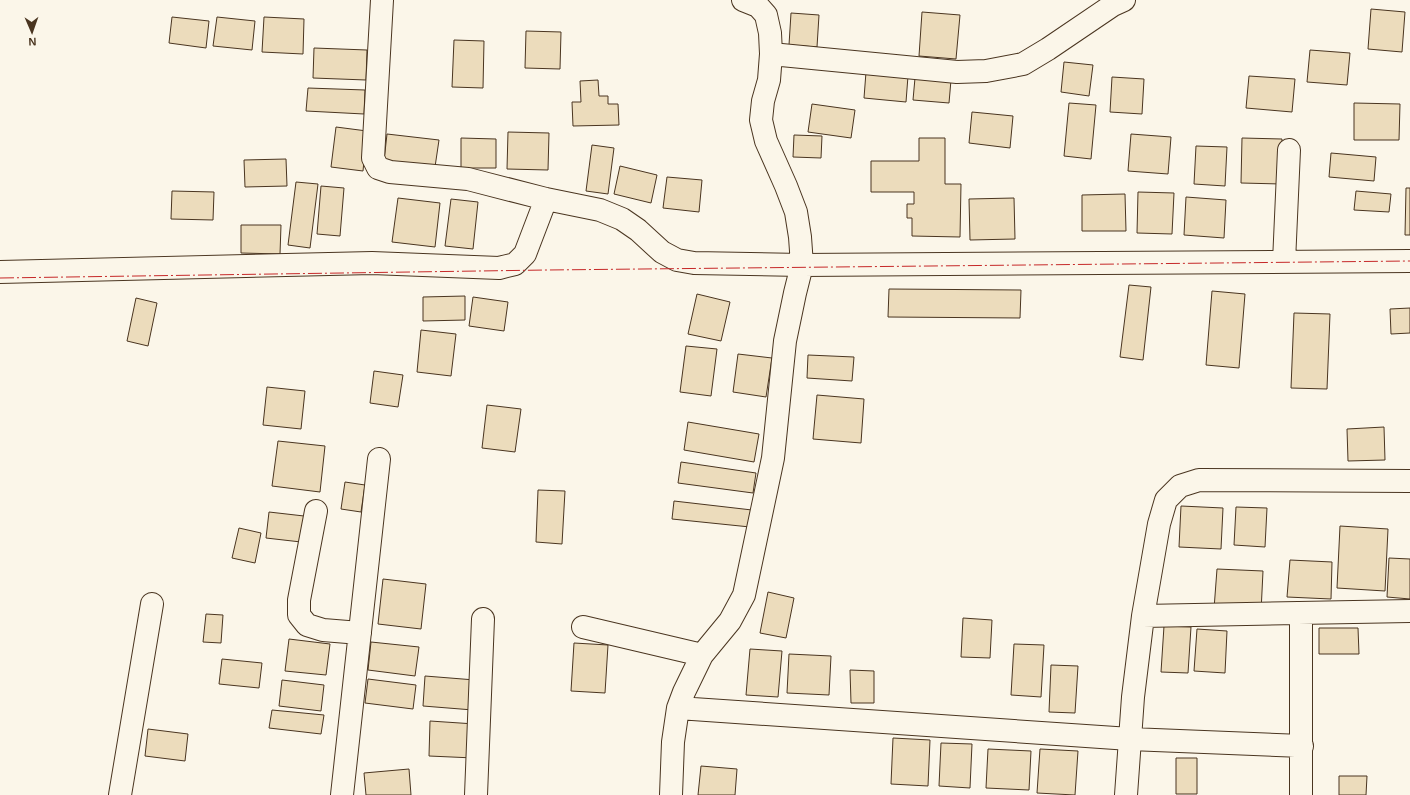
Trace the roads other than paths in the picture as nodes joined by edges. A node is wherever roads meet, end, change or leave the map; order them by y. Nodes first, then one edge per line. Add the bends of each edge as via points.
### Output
1 (382, 0) edge
2 (743, 0) edge
3 (1124, 0) edge
4 (771, 54) junction
5 (1289, 150) dead end
6 (546, 199) junction
7 (1410, 261) edge
8 (1284, 262) junction
9 (802, 265) junction
10 (0, 272) edge
11 (379, 459) dead end
12 (1410, 481) edge
13 (316, 511) dead end
14 (152, 604) dead end
15 (1410, 611) edge
16 (1301, 613) junction
17 (1143, 616) junction
18 (483, 619) dead end
19 (583, 627) dead end
20 (360, 633) junction
21 (702, 655) junction
22 (678, 708) junction
23 (1130, 739) junction
24 (1302, 746) junction
25 (120, 795) edge
26 (342, 795) edge
27 (476, 795) edge
28 (671, 795) edge
29 (1126, 795) edge
30 (1301, 795) edge

1 - 6 street via 373,158 378,168 390,172 468,180
2 - 4 street via 758,6 766,15
3 - 4 street via 1023,64 986,72 957,72
4 - 9 street via 761,120 766,141 796,212
5 - 8 street
6 - 9 street via 600,210 622,219 662,252 677,260 694,264
6 - 10 street via 525,254 515,264 499,268 372,263
7 - 8 street
8 - 9 street
9 - 21 street via 785,341 773,458 744,595 730,621
11 - 20 street
12 - 17 street via 1199,480 1180,486 1166,500 1159,524
13 - 20 street via 299,600 299,615 307,625 323,630
14 - 25 street
15 - 16 street
16 - 17 street
16 - 24 street
17 - 23 street
18 - 27 street
19 - 21 street
20 - 26 street
21 - 22 street
22 - 23 street
22 - 28 street via 673,742
23 - 24 street
23 - 29 street
24 - 30 street

